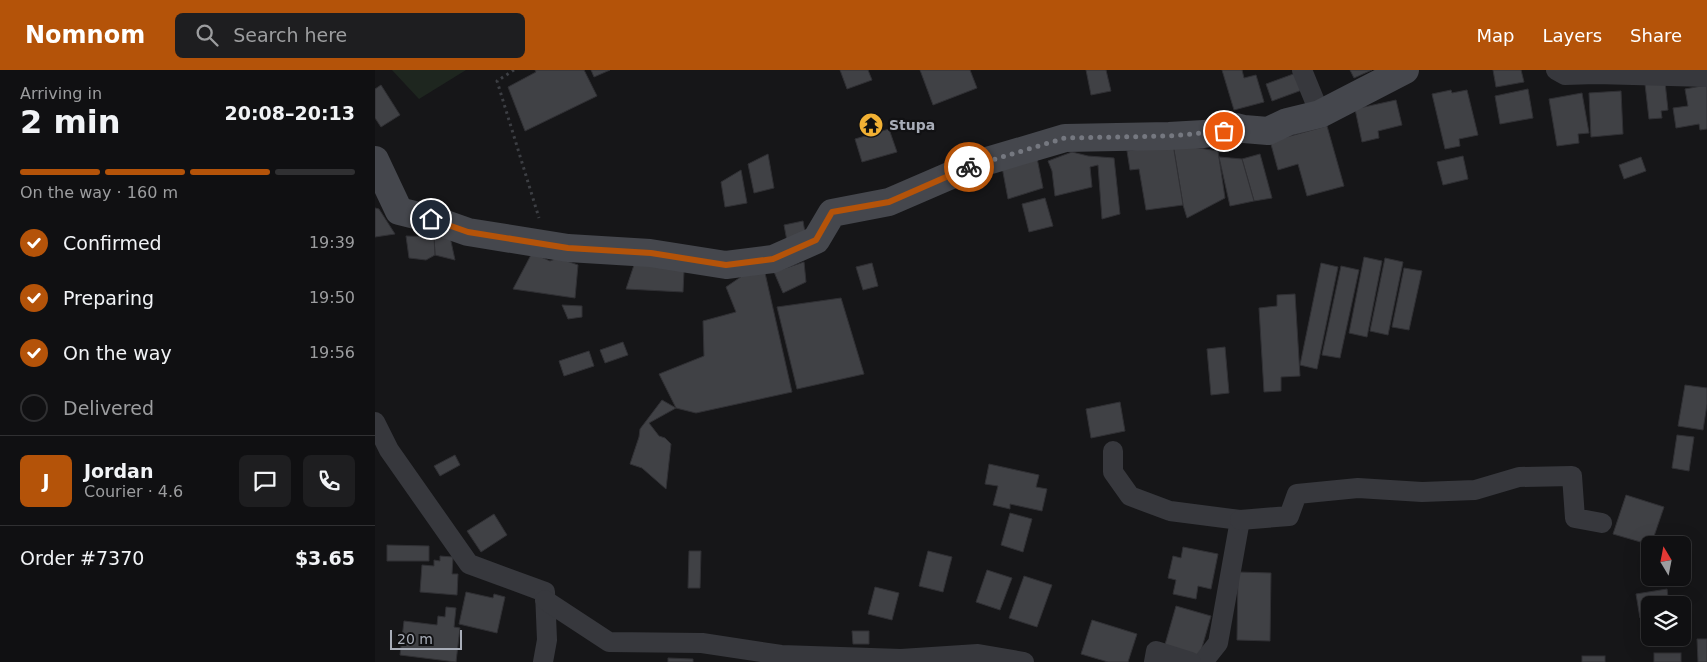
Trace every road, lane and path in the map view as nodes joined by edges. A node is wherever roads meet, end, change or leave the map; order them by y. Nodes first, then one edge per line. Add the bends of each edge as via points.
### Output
1 (514, 70) edge
2 (1302, 70) edge
3 (1405, 70) edge
4 (1556, 70) edge
5 (1707, 77) edge
6 (1320, 114) junction
7 (378, 174) edge
8 (548, 245) junction
9 (375, 422) edge
10 (1113, 451) dead end
11 (1240, 520) junction
12 (1602, 523) dead end
13 (545, 600) junction
14 (543, 662) edge
15 (1024, 662) edge
16 (1154, 662) edge
17 (1191, 662) edge
18 (1203, 662) edge

1 - 8 path via 497,81
2 - 6 street
3 - 6 main road
4 - 5 street via 1565,75
6 - 8 main road via 1287,122 1268,131 1236,127 1204,134 1065,138 977,164 889,202 832,212 816,240 773,259 726,265 651,253
7 - 8 main road via 399,211 468,232
9 - 13 street via 389,450 469,564 545,592
10 - 11 street via 1113,472 1130,496 1170,511
11 - 12 street via 1289,516 1297,494 1358,488 1422,492 1475,490 1519,478 1571,476 1575,518
11 - 18 street via 1218,643
13 - 14 street via 547,640
13 - 15 street via 609,642 702,643 781,655 901,659 978,654
16 - 17 street via 1156,651

